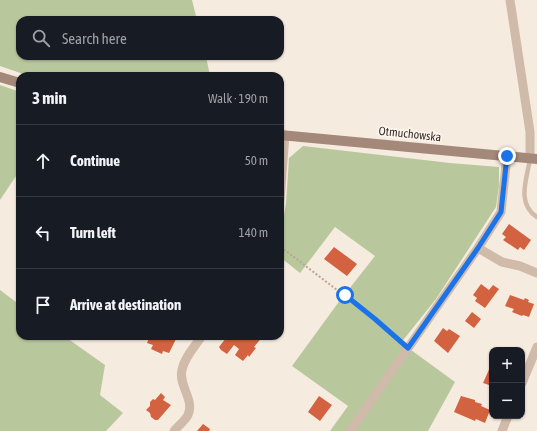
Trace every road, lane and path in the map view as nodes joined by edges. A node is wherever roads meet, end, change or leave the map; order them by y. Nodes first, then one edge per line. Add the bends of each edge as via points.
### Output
1 (510, 0) edge
2 (0, 77) edge
3 (16, 82) edge
4 (284, 135) edge
5 (507, 156) junction
6 (534, 159) edge
7 (537, 217) edge
8 (478, 248) junction
9 (284, 250) edge
10 (537, 274) edge
11 (199, 340) edge
12 (537, 347) edge
13 (408, 348) junction
14 (525, 376) edge
15 (507, 419) edge
16 (174, 431) edge
17 (350, 431) edge
18 (502, 431) edge

1 - 6 street
2 - 3 main road
4 - 5 main road, Otmuchowska
5 - 6 main road, Otmuchowska
5 - 8 street via 501,212
6 - 7 lane via 524,192 531,214
8 - 10 street via 502,262 520,266
8 - 13 street
9 - 13 path via 369,314
11 - 16 street via 181,371 190,404 188,415
12 - 14 street
13 - 17 street
15 - 18 street

